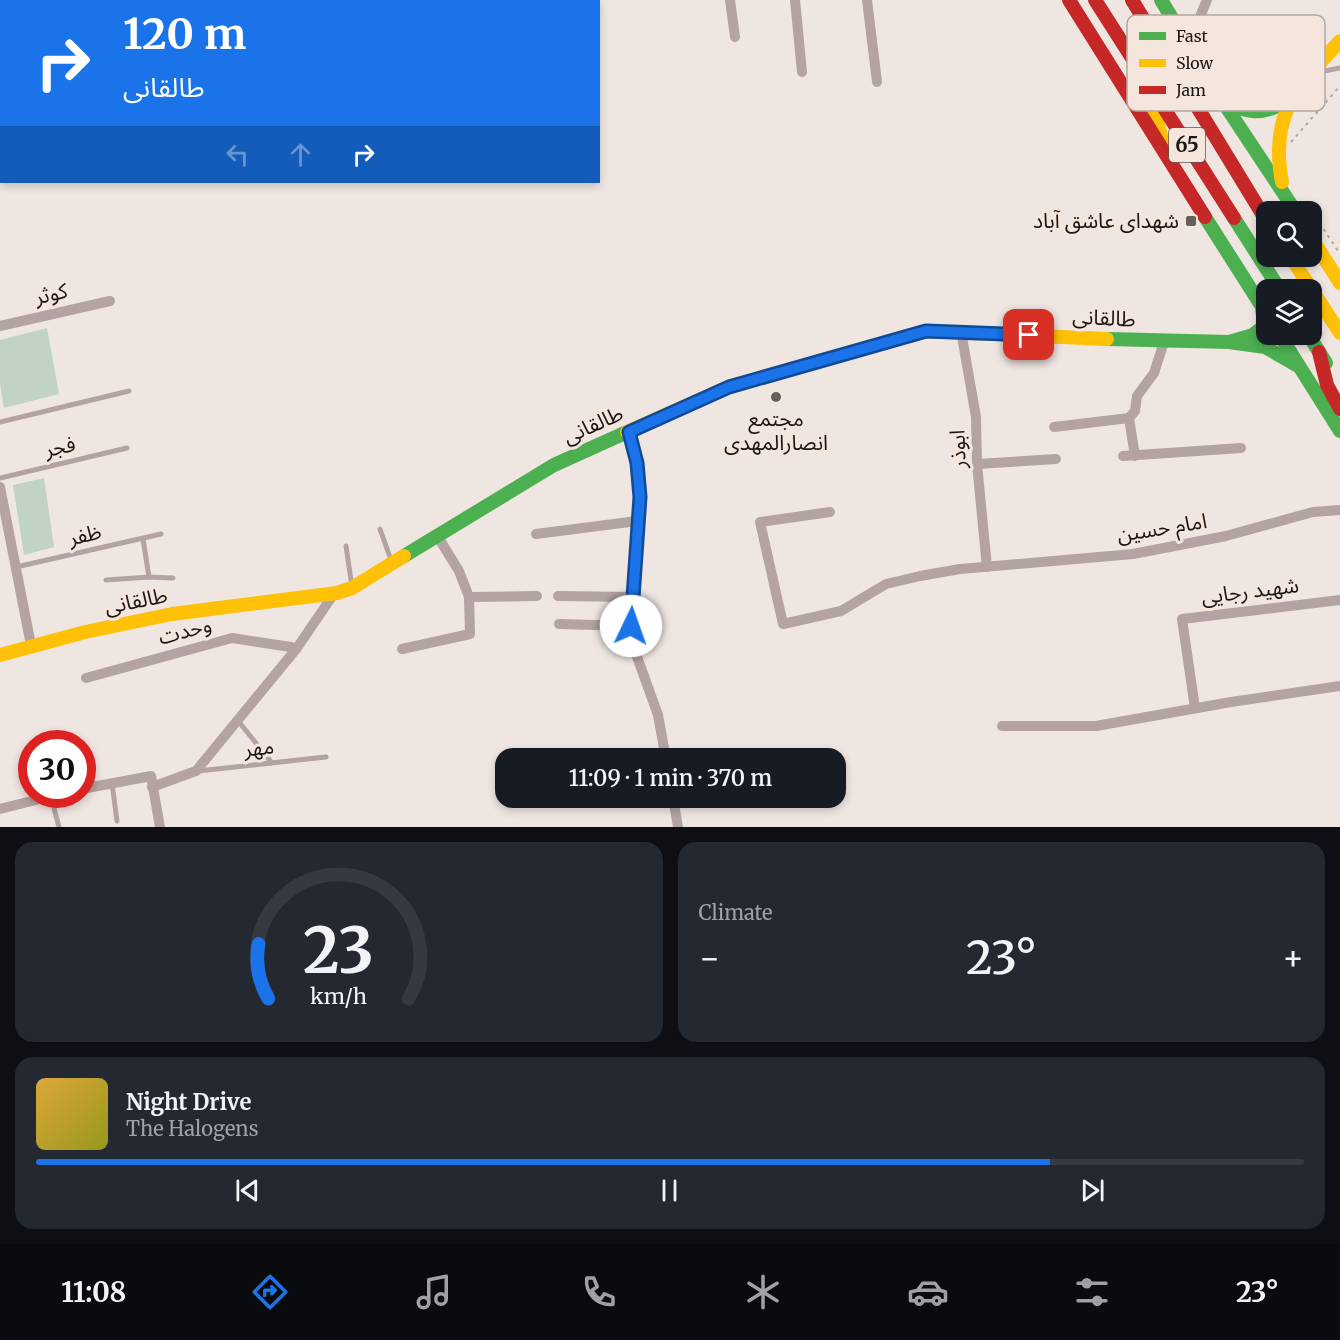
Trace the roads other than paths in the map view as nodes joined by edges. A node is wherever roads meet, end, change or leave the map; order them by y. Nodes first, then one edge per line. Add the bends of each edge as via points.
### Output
1 (730, 0) edge
2 (795, 0) edge
3 (867, 0) edge
4 (1070, 0) edge
5 (1095, 0) edge
6 (1132, 0) edge
7 (1161, 0) edge
8 (1207, 0) edge
9 (1141, 15) edge
10 (1170, 15) edge
11 (1201, 15) edge
12 (735, 37) dead end
13 (1337, 50) edge
14 (1127, 51) edge
15 (1325, 62) edge
16 (1340, 68) edge
17 (802, 72) dead end
18 (1325, 72) edge
19 (877, 82) dead end
20 (1127, 90) edge
21 (1140, 111) edge
22 (1154, 111) edge
23 (1165, 111) edge
24 (1200, 111) edge
25 (1230, 111) edge
26 (1244, 111) edge
27 (1270, 111) edge
28 (1285, 111) edge
29 (1165, 150) junction
30 (1286, 193) junction
31 (1290, 201) edge
32 (1256, 204) edge
33 (1322, 254) edge
34 (1297, 267) edge
35 (1273, 279) edge
36 (1340, 283) edge
37 (1256, 297) edge
38 (110, 301) dead end
39 (0, 326) edge
40 (961, 331) junction
41 (1340, 332) edge
42 (1256, 333) edge
43 (1164, 342) junction
44 (1229, 342) junction
45 (1286, 345) edge
46 (1315, 345) edge
47 (1319, 352) junction
48 (1298, 366) junction
49 (1340, 386) edge
50 (129, 391) dead end
51 (1340, 409) edge
52 (1129, 418) junction
53 (0, 422) edge
54 (1054, 427) dead end
55 (1340, 431) edge
56 (629, 432) junction
57 (127, 448) dead end
58 (1241, 448) dead end
59 (1123, 456) dead end
60 (1135, 456) junction
61 (1056, 459) dead end
62 (977, 464) junction
63 (0, 478) edge
64 (0, 487) edge
65 (1340, 510) edge
66 (830, 512) dead end
67 (637, 521) junction
68 (380, 529) dead end
69 (161, 534) dead end
70 (536, 534) dead end
71 (438, 537) junction
72 (143, 538) junction
73 (346, 546) dead end
74 (393, 564) junction
75 (16, 567) junction
76 (987, 567) junction
77 (149, 577) junction
78 (173, 578) dead end
79 (106, 580) dead end
80 (352, 588) junction
81 (333, 596) junction
82 (537, 596) dead end
83 (558, 596) dead end
84 (470, 597) junction
85 (632, 597) junction
86 (1340, 600) edge
87 (559, 624) dead end
88 (631, 626) junction
89 (31, 645) junction
90 (297, 648) junction
91 (402, 650) dead end
92 (0, 655) edge
93 (86, 678) dead end
94 (1340, 687) edge
95 (1195, 708) junction
96 (238, 722) junction
97 (1002, 726) dead end
98 (664, 748) edge
99 (326, 757) dead end
100 (272, 763) junction
101 (196, 771) junction
102 (112, 783) junction
103 (96, 786) edge
104 (152, 787) junction
105 (18, 804) edge
106 (0, 808) edge
107 (55, 808) edge
108 (675, 808) edge
109 (117, 821) dead end
110 (59, 827) edge
111 (160, 827) edge
112 (678, 827) edge

1 - 12 street
2 - 17 street
3 - 19 street
4 - 20 main road
5 - 14 main road, 65
6 - 9 main road, 65
7 - 10 main road
8 - 11 street
13 - 15 main road
16 - 18 lane
21 - 29 main road
22 - 29 main road
23 - 35 main road, 65
24 - 32 main road, 65
25 - 30 main road
26 - 27 main road
28 - 30 main road via 1277,136 1277,162
29 - 37 main road
30 - 31 main road
33 - 36 main road
34 - 41 main road
38 - 39 street, کوثر
40 - 43 main road, طالقانی
40 - 56 main road, طالقانی via 926,331 729,387
40 - 62 street, ابوذر via 976,417
42 - 44 main road
43 - 44 main road, طالقانی
43 - 52 street via 1154,374 1137,396 1135,411
44 - 48 main road via 1265,347
45 - 48 main road
46 - 47 main road
47 - 49 main road
47 - 51 main road via 1327,386
48 - 55 main road
50 - 53 lane
52 - 54 street
52 - 60 street
56 - 67 street via 637,463
56 - 71 main road, طالقانی via 554,465
57 - 63 lane, فجر
58 - 60 street
59 - 60 street
61 - 62 street
62 - 76 street, ابوذر
64 - 75 street
65 - 76 street, امام حسین via 1313,512 1226,537 1133,554
66 - 76 street, امام حسین via 760,522 783,624 841,611 886,584
67 - 70 street
67 - 85 street
68 - 74 lane
69 - 72 lane, ظفر
71 - 74 main road, طالقانی
71 - 84 street
72 - 75 lane, ظفر
72 - 77 lane
73 - 80 lane
74 - 80 main road, طالقانی
75 - 89 street
77 - 78 lane
77 - 79 lane
80 - 81 main road, طالقانی
81 - 89 main road, طالقانی via 230,605
81 - 90 street
82 - 84 street
83 - 85 street
84 - 91 street via 470,634
85 - 88 street
86 - 95 street, شهید رجایی via 1182,619
87 - 88 street
88 - 98 street
89 - 92 main road, طالقانی
90 - 93 street, وحدت via 232,638
90 - 96 street
94 - 95 street
95 - 97 street via 1096,726
96 - 100 lane
96 - 101 street
99 - 100 lane, مهر
100 - 101 lane, مهر
101 - 104 street
102 - 103 street
102 - 104 street via 151,776
102 - 109 lane
104 - 111 street
105 - 106 street
107 - 110 lane
108 - 112 street

